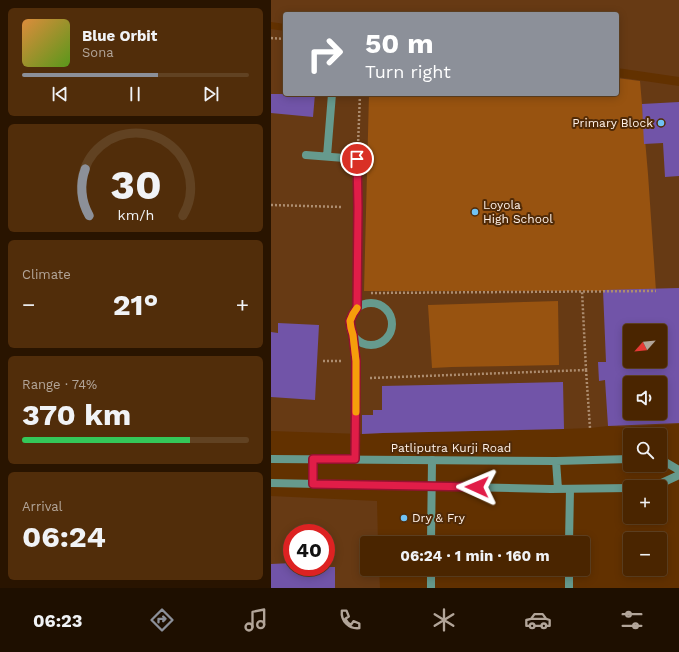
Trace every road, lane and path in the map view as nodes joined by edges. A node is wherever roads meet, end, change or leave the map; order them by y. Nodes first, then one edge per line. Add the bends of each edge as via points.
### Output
1 (271, 38) edge
2 (283, 39) edge
3 (332, 96) edge
4 (360, 96) edge
5 (306, 154) dead end
6 (327, 156) junction
7 (357, 159) junction
8 (271, 205) edge
9 (358, 207) junction
10 (582, 291) junction
11 (656, 291) dead end
12 (357, 293) junction
13 (357, 308) junction
14 (353, 335) junction
15 (586, 370) junction
16 (356, 379) junction
17 (590, 428) dead end
18 (271, 459) edge
19 (313, 459) junction
20 (355, 459) junction
21 (623, 459) edge
22 (432, 460) junction
23 (556, 461) junction
24 (667, 462) edge
25 (679, 470) edge
26 (679, 475) edge
27 (667, 481) edge
28 (271, 483) edge
29 (313, 484) junction
30 (432, 486) junction
31 (570, 488) junction
32 (623, 488) edge
33 (558, 489) junction
34 (431, 536) edge
35 (569, 536) edge
36 (431, 576) edge
37 (569, 576) edge
38 (431, 588) edge
39 (569, 588) edge

1 - 2 path
3 - 6 street
4 - 7 path
5 - 6 street
6 - 7 street
7 - 9 street
8 - 9 path
9 - 12 street
10 - 11 path
10 - 12 path
10 - 15 path
12 - 13 street
13 - 14 street via 350,321
13 - 14 street via 363,304 377,303 388,311 393,323 389,335 379,344 365,344
14 - 16 street
15 - 16 path
15 - 17 path
16 - 20 street
18 - 19 street, Patliputra Kurji Road
19 - 20 street, Patliputra Kurji Road
19 - 29 street
20 - 22 street, Patliputra Kurji Road
21 - 23 street, Patliputra Kurji Road
22 - 23 street, Patliputra Kurji Road
22 - 30 street
23 - 33 street
24 - 25 street
26 - 27 street
28 - 29 street
29 - 30 street
30 - 33 street
30 - 34 street
31 - 32 street
31 - 33 street
31 - 35 street
36 - 38 street
37 - 39 street

